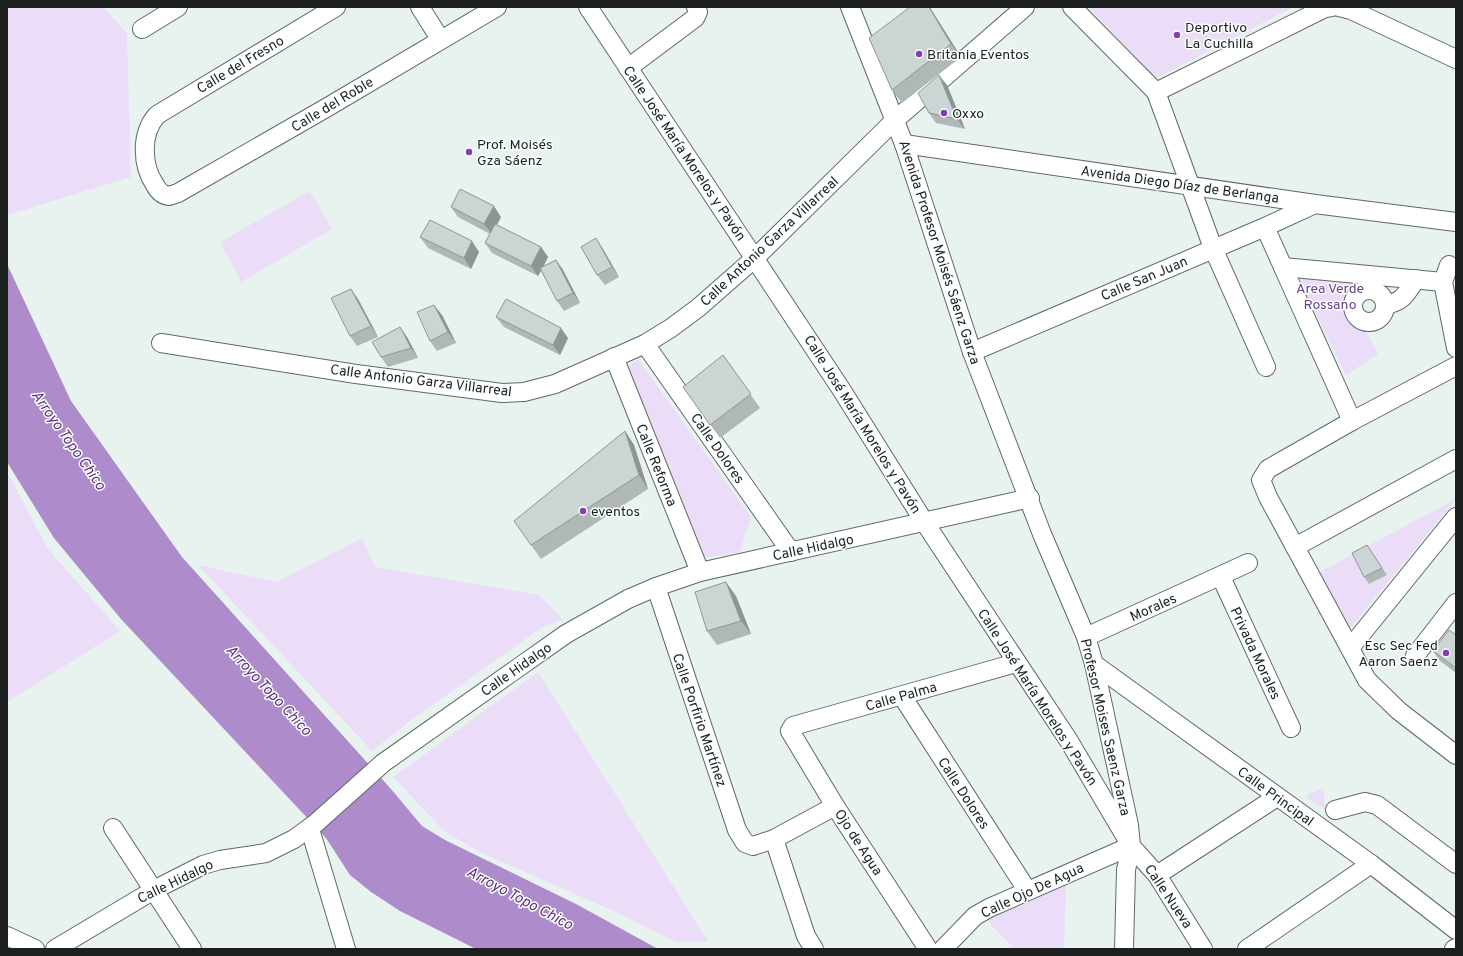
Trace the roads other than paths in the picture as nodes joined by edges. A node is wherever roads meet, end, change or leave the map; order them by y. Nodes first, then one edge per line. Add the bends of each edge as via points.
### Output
1 (336, 7) edge
2 (420, 7) edge
3 (496, 7) edge
4 (588, 7) edge
5 (696, 7) edge
6 (850, 7) edge
7 (1025, 7) edge
8 (1072, 7) edge
9 (1332, 7) edge
10 (1339, 7) edge
11 (175, 8) edge
12 (142, 28) dead end
13 (440, 39) junction
14 (1456, 59) edge
15 (628, 68) junction
16 (1156, 92) junction
17 (895, 120) junction
18 (904, 144) junction
19 (1192, 186) junction
20 (166, 196) joint
21 (1315, 204) junction
22 (1456, 222) edge
23 (1265, 227) junction
24 (1213, 248) junction
25 (755, 258) junction
26 (1284, 267) junction
27 (1416, 279) junction
28 (1385, 305) dead end
29 (161, 343) dead end
30 (645, 344) junction
31 (1456, 348) edge
32 (972, 352) junction
33 (614, 358) junction
34 (1456, 366) edge
35 (1266, 367) dead end
36 (1352, 422) junction
37 (1456, 459) edge
38 (1030, 498) junction
39 (1456, 517) edge
40 (925, 523) junction
41 (1295, 547) junction
42 (791, 552) junction
43 (1248, 563) dead end
44 (700, 572) junction
45 (1221, 577) junction
46 (656, 587) junction
47 (1456, 603) edge
48 (1086, 637) junction
49 (1350, 648) junction
50 (1415, 656) dead end
51 (1016, 663) junction
52 (1094, 664) junction
53 (902, 696) junction
54 (1291, 728) dead end
55 (791, 733) joint
56 (1456, 755) edge
57 (1277, 797) junction
58 (836, 806) junction
59 (1336, 810) dead end
60 (313, 826) junction
61 (113, 828) dead end
62 (774, 839) junction
63 (1131, 846) junction
64 (1371, 864) junction
65 (1456, 864) edge
66 (1156, 874) junction
67 (154, 890) junction
68 (1027, 890) junction
69 (1456, 930) edge
70 (7, 936) edge
71 (947, 948) edge
72 (35, 949) edge
73 (54, 949) edge
74 (192, 949) edge
75 (346, 949) edge
76 (814, 949) edge
77 (928, 949) edge
78 (1124, 949) edge
79 (1203, 949) edge
80 (1247, 949) edge

1 - 20 street, Calle del Fresno via 163,110 153,119 145,149 146,168 155,186
2 - 13 street
3 - 13 street, Calle del Roble
4 - 15 street, Calle José María Morelos y Pavón
5 - 15 street via 698,12 695,18
6 - 17 street, Avenida Profesor Moisés Sáenz Garza
7 - 17 street, Calle Antonio Garza Villarreal
8 - 16 street
9 - 16 street via 1325,8
10 - 14 street via 1351,10
11 - 12 street
13 - 20 street, Calle del Roble via 259,147 178,193
15 - 25 street, Calle José María Morelos y Pavón
16 - 19 street
17 - 18 street, Avenida Profesor Moisés Sáenz Garza
17 - 25 street, Calle Antonio Garza Villarreal
18 - 19 street, Avenida Diego Díaz de Berlanga
18 - 32 street, Avenida Profesor Moisés Sáenz Garza
19 - 21 street, Avenida Diego Díaz de Berlanga
19 - 24 street
21 - 22 street, Avenida Diego Díaz de Berlanga
21 - 23 street, Calle San Juan
23 - 24 street, Calle San Juan
23 - 26 street
24 - 32 street, Calle San Juan
24 - 35 street
25 - 30 street, Calle Antonio Garza Villarreal via 698,308
25 - 40 street, Calle José María Morelos y Pavón
26 - 27 street
26 - 36 street
27 - 28 street via 1397,303
27 - 31 street via 1446,274
29 - 33 street, Calle Antonio Garza Villarreal via 356,374 502,393 540,389
30 - 33 street, Calle Antonio Garza Villarreal
30 - 42 street, Calle Dolores
32 - 38 street, Avenida Profesor Moisés Sáenz Garza
33 - 44 street, Calle Reforma
34 - 36 street
36 - 41 street via 1268,469 1262,476 1262,486
37 - 41 street
38 - 40 street, Calle Hidalgo
38 - 48 street, Profesor Moises Saenz Garza via 1042,534
39 - 49 street
40 - 42 street, Calle Hidalgo
40 - 51 street, Calle José María Morelos y Pavón
41 - 49 street
42 - 44 street, Calle Hidalgo
43 - 45 street, Morales
44 - 46 street, Calle Hidalgo
45 - 48 street, Morales
45 - 54 street, Privada Morales
46 - 60 street, Calle Hidalgo via 566,634 384,763
46 - 62 street, Calle Porfirio Martínez via 737,830 744,842 753,846
47 - 50 street
48 - 52 street, Profesor Moises Saenz Garza
49 - 56 street via 1367,680 1378,692
51 - 53 street, Calle Palma
51 - 63 street, Calle José María Morelos y Pavón via 1069,741
52 - 57 street, Calle Principal
52 - 63 street, Profesor Moises Saenz Garza via 1127,814
53 - 55 street, Calle Palma via 793,726
53 - 68 street, Calle Dolores
55 - 58 street, Ojo de Agua
57 - 64 street, Calle Principal
57 - 66 street
58 - 62 street
58 - 77 street, Ojo de Agua
59 - 65 street via 1365,802 1377,805
60 - 67 street, Calle Hidalgo via 276,849 204,865
60 - 75 street
61 - 67 street
62 - 76 street via 806,936
63 - 66 street, Calle Nueva
63 - 68 street, Calle Ojo De Agua
63 - 78 street, Profesor Moises Saenz Garza via 1126,870
64 - 69 street, Calle Principal
64 - 80 street
66 - 79 street, Calle Nueva
67 - 73 street, Calle Hidalgo
67 - 74 street
68 - 71 street, Calle Ojo De Agua via 975,916
70 - 72 street

